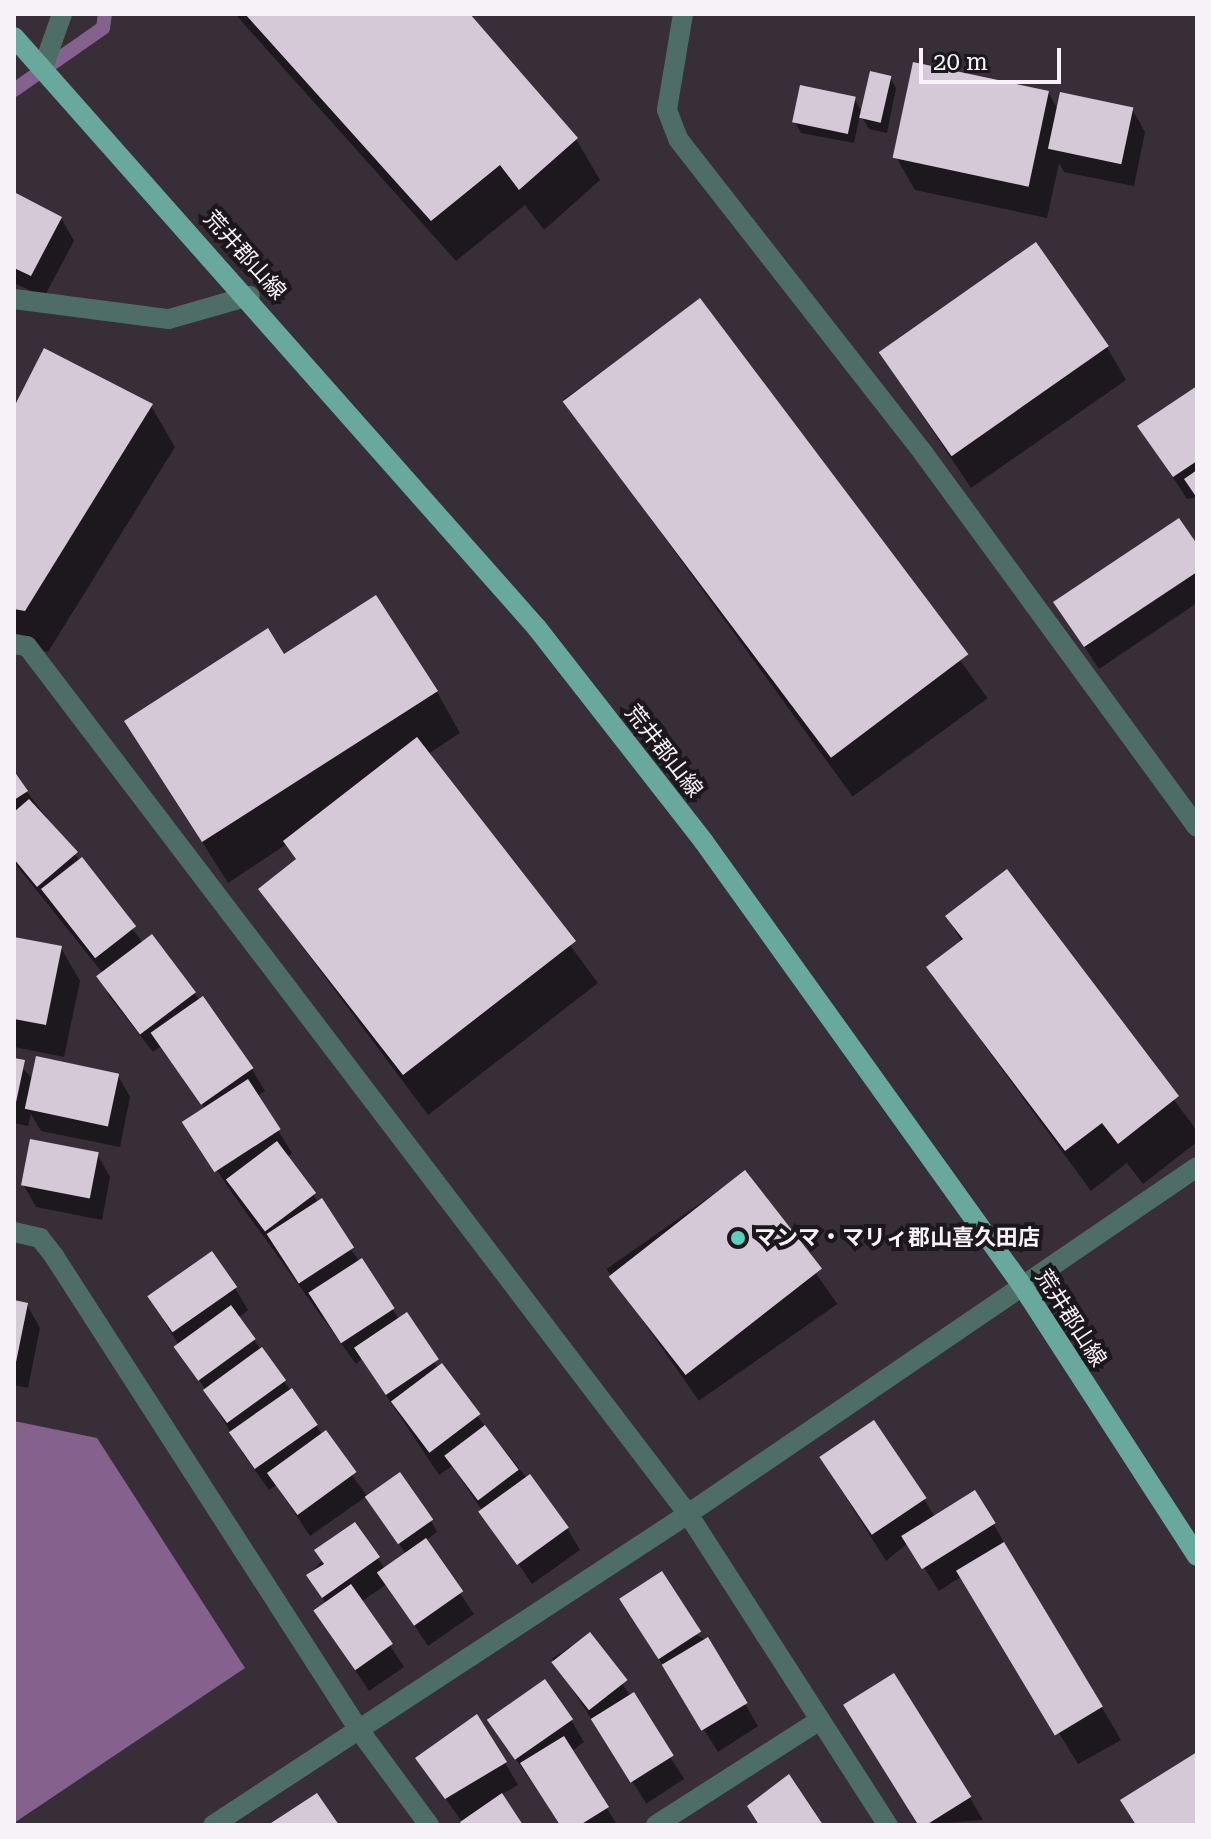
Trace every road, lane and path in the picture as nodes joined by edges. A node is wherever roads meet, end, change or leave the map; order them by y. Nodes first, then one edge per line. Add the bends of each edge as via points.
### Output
1 (62, 14) edge
2 (683, 14) edge
3 (14, 37) edge
4 (44, 65) junction
5 (250, 296) junction
6 (14, 299) edge
7 (14, 644) edge
8 (1197, 827) edge
9 (1197, 1167) edge
10 (14, 1232) edge
11 (1021, 1284) junction
12 (688, 1514) junction
13 (1197, 1556) edge
14 (820, 1720) junction
15 (359, 1730) junction
16 (213, 1825) edge
17 (429, 1825) edge
18 (656, 1825) edge
19 (888, 1825) edge

1 - 4 street
2 - 8 street via 667,110 678,139 924,454
3 - 4 main road, 荒井郡山線
4 - 5 main road, 荒井郡山線
5 - 6 street via 169,319
5 - 11 main road, 荒井郡山線 via 567,665 704,842
7 - 12 street via 27,646
9 - 11 street
10 - 15 street via 40,1238 54,1256
11 - 12 street
11 - 13 main road, 荒井郡山線
12 - 14 street
12 - 15 street
14 - 18 street
14 - 19 street
15 - 16 street
15 - 17 street

